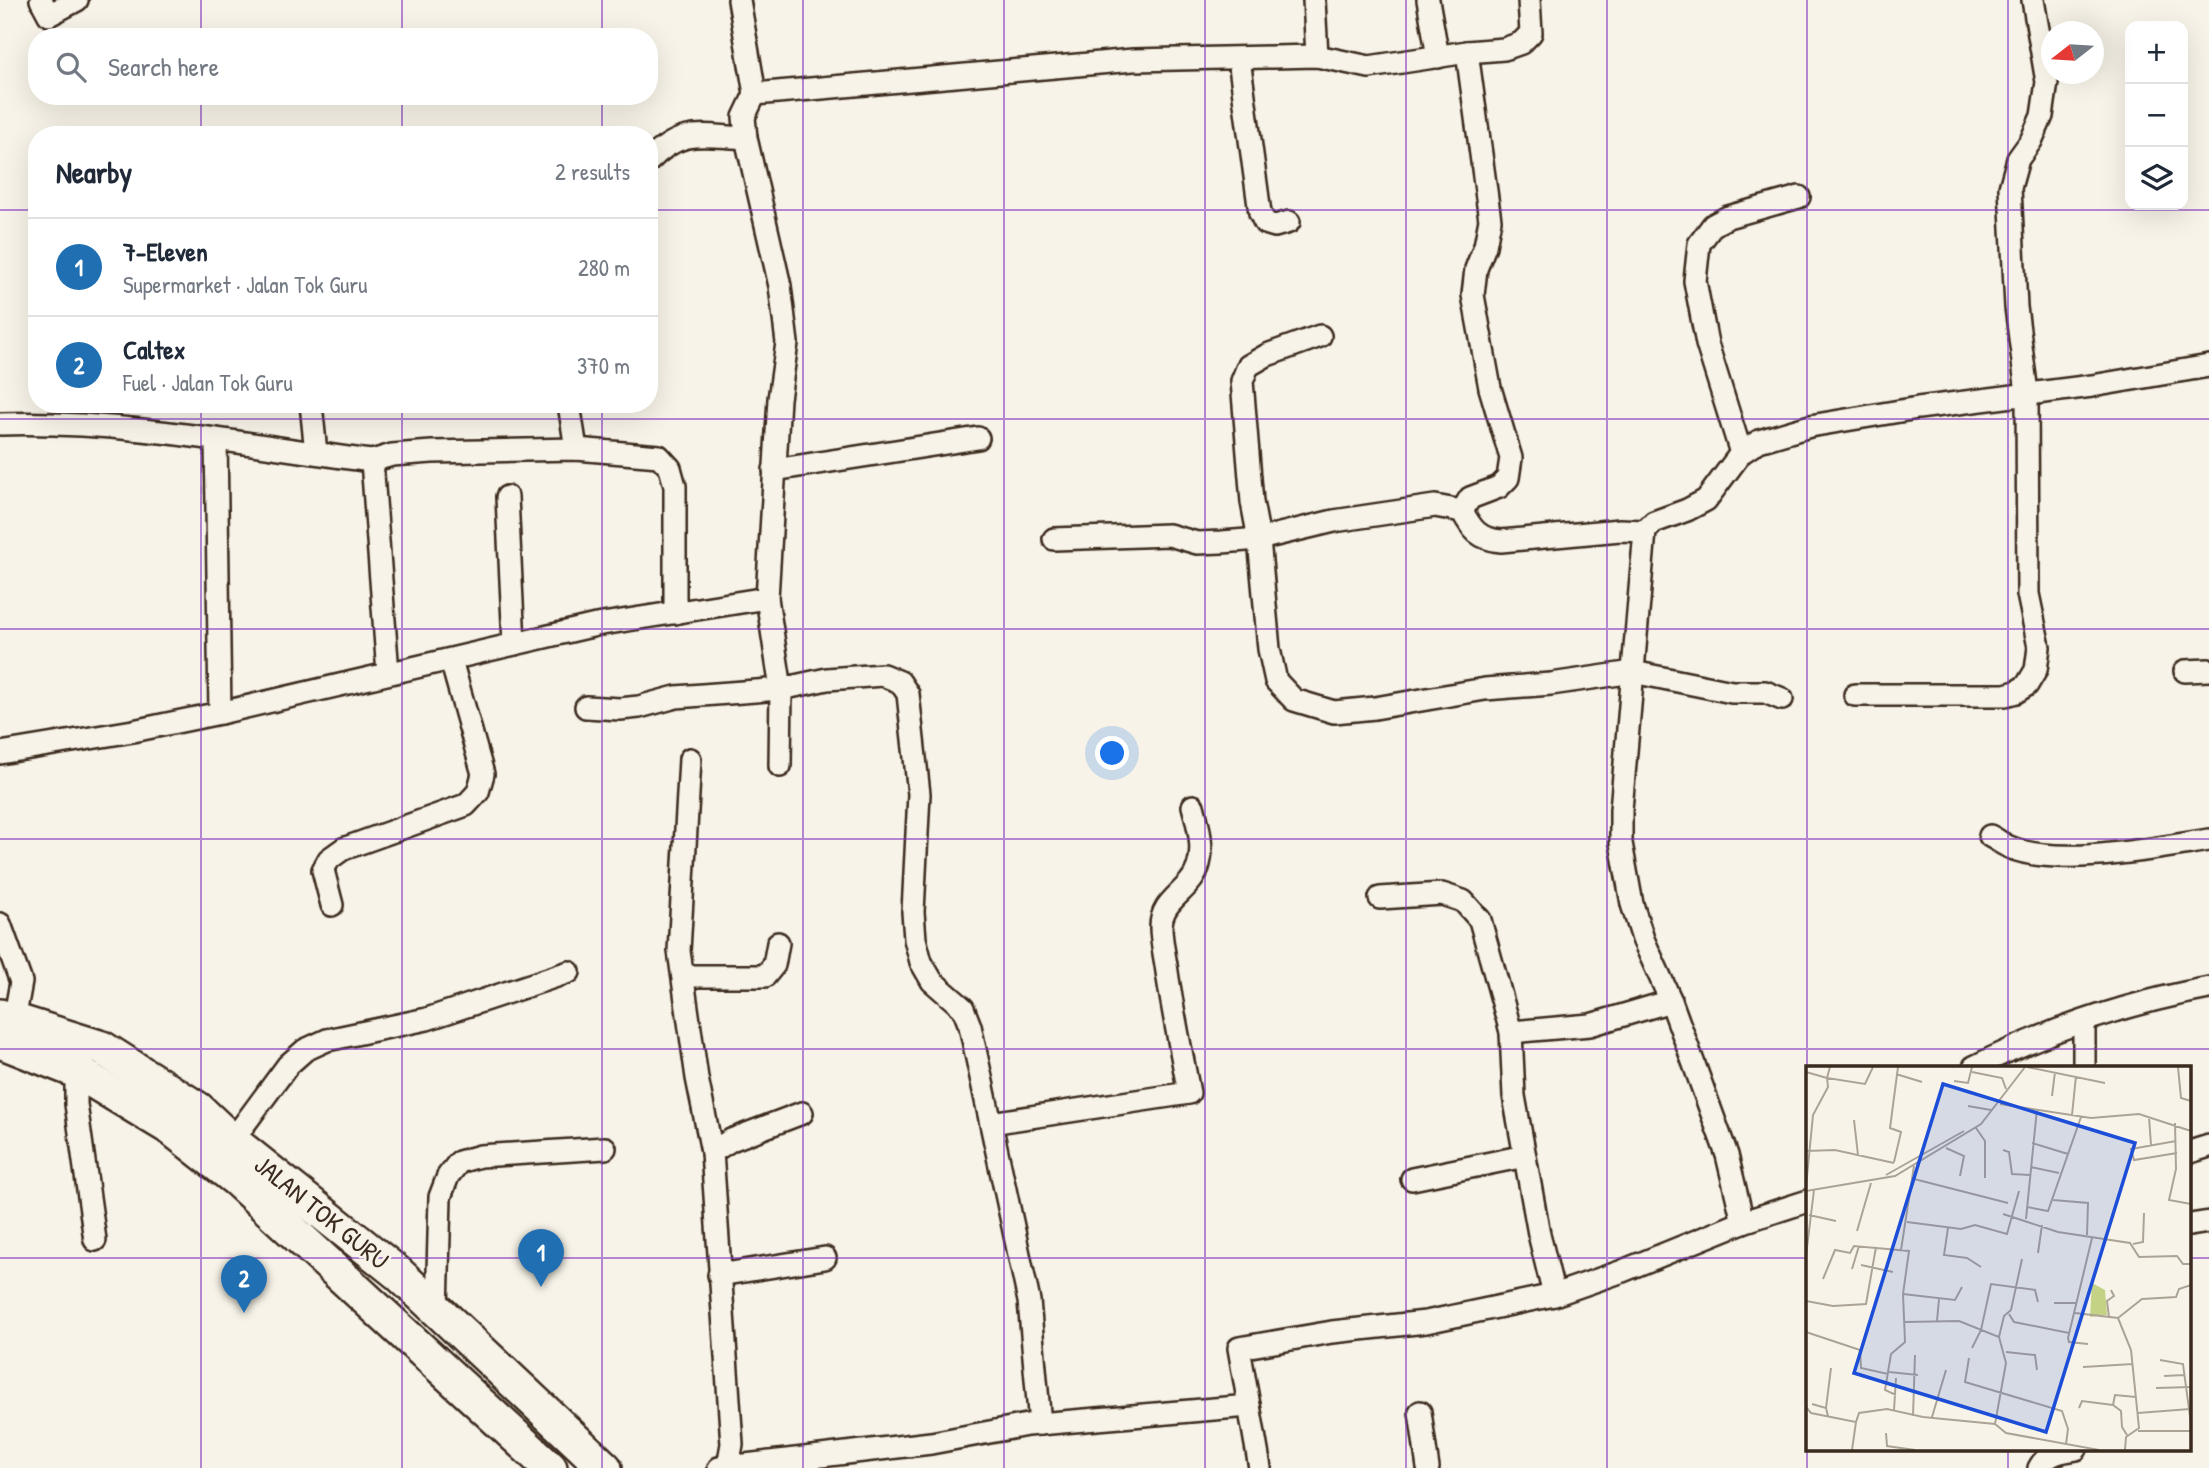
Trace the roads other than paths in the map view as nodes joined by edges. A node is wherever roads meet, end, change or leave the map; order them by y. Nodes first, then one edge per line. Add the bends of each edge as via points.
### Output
1 (41, 0) edge
2 (77, 0) edge
3 (740, 0) edge
4 (1314, 0) edge
5 (1429, 0) edge
6 (1528, 0) edge
7 (2033, 0) edge
8 (1467, 52) junction
9 (1317, 56) junction
10 (1438, 57) junction
11 (1239, 59) junction
12 (755, 94) junction
13 (746, 138) junction
14 (658, 152) edge
15 (1799, 197) dead end
16 (1289, 222) dead end
17 (1321, 336) dead end
18 (2209, 366) edge
19 (2027, 393) junction
20 (312, 413) edge
21 (570, 413) edge
22 (0, 424) edge
23 (978, 438) dead end
24 (216, 439) junction
25 (576, 449) junction
26 (316, 453) junction
27 (1741, 453) junction
28 (372, 461) junction
29 (774, 470) junction
30 (507, 497) dead end
31 (1462, 511) junction
32 (1645, 531) junction
33 (1054, 539) dead end
34 (1259, 539) junction
35 (767, 598) junction
36 (675, 613) junction
37 (514, 645) junction
38 (451, 660) junction
39 (2209, 670) edge
40 (2185, 671) dead end
41 (1633, 672) junction
42 (388, 673) junction
43 (780, 688) junction
44 (1855, 695) dead end
45 (1782, 699) dead end
46 (586, 707) dead end
47 (220, 713) junction
48 (0, 752) edge
49 (690, 759) dead end
50 (780, 766) dead end
51 (1193, 806) dead end
52 (1990, 836) dead end
53 (2209, 840) edge
54 (1380, 898) dead end
55 (332, 905) dead end
56 (0, 924) edge
57 (778, 943) dead end
58 (569, 972) dead end
59 (683, 976) junction
60 (2209, 988) edge
61 (1671, 1001) junction
62 (2084, 1021) junction
63 (5, 1026) edge
64 (1511, 1032) junction
65 (1976, 1066) edge
66 (2084, 1066) edge
67 (76, 1071) junction
68 (802, 1112) dead end
69 (991, 1123) junction
70 (232, 1141) junction
71 (2209, 1146) edge
72 (606, 1148) dead end
73 (712, 1152) junction
74 (2192, 1152) edge
75 (1525, 1156) junction
76 (1412, 1178) dead end
77 (1806, 1202) edge
78 (1743, 1222) junction
79 (95, 1240) dead end
80 (825, 1258) dead end
81 (719, 1275) junction
82 (1554, 1295) junction
83 (437, 1311) junction
84 (489, 1360) junction
85 (464, 1389) junction
86 (1249, 1406) junction
87 (1420, 1412) dead end
88 (1041, 1424) junction
89 (2069, 1450) edge
90 (723, 1467) edge
91 (550, 1468) edge
92 (605, 1468) edge
93 (1261, 1468) edge
94 (1428, 1468) edge
95 (2039, 1468) edge

1 - 2 street via 48,15
3 - 12 street
4 - 9 street
5 - 10 street
6 - 8 street via 1531,33 1521,43 1504,50
7 - 19 street via 2047,82 2042,117 2018,159 2010,188 2016,307
8 - 10 street
8 - 31 street via 1490,220 1473,295 1490,388 1511,458 1508,478 1499,487 1470,498
9 - 10 street via 1369,67
9 - 11 street
11 - 12 street via 1133,60
11 - 16 street via 1260,213 1265,223
12 - 13 street via 744,117
13 - 14 street via 692,135
13 - 29 street via 780,286 787,344
15 - 27 street via 1728,217 1713,225 1699,244 1695,281 1707,344
17 - 34 street via 1267,355 1248,366 1242,381
18 - 19 street
19 - 27 street via 1810,426 1759,441
19 - 44 street via 2028,594 2039,647 2036,670 2026,685 2005,695
20 - 26 street
21 - 25 street
22 - 24 street via 53,422
23 - 29 street
24 - 26 street
24 - 47 street
25 - 28 street via 392,454
25 - 36 street via 659,456 670,468 675,486
26 - 28 street
27 - 32 street via 1706,500 1654,522
28 - 42 street
29 - 35 street
30 - 37 street
31 - 32 street via 1473,531 1487,540
31 - 34 street via 1435,506 1334,521
32 - 41 street
33 - 34 street via 1169,535 1197,543
34 - 41 street via 1264,611 1276,681 1294,700 1334,712 1485,688
35 - 36 street
35 - 43 street
36 - 37 street via 596,625
37 - 38 street
38 - 42 street
38 - 55 street via 483,774 478,792 466,805 343,849 329,859 323,870
39 - 40 street
41 - 45 street via 1732,692 1765,692
41 - 61 street via 1621,843 1643,939
42 - 47 street
43 - 46 street via 676,697 620,709
43 - 50 street
43 - 69 street via 827,679 883,676 900,682 908,694 919,794 915,939 932,981 963,1008
47 - 48 street
49 - 59 street via 679,951
51 - 69 street via 1201,852 1198,869 1164,909 1161,926 1189,1093
52 - 53 street via 2010,848 2048,855 2120,853
54 - 64 street via 1442,894 1463,901 1480,920
56 - 63 street via 21,982
57 - 59 street via 774,965 765,976
58 - 70 street via 427,1019 327,1040 305,1050 288,1065
59 - 73 street
60 - 62 street
61 - 64 street via 1590,1025
61 - 78 street via 1727,1155
62 - 65 street
62 - 66 street
63 - 67 main road, JALAN TOK GURU
63 - 70 main road, JALAN TOK GURU via 102,1048 198,1110
64 - 75 street via 1514,1096
67 - 79 street via 76,1104
67 - 85 main road, JALAN TOK GURU via 172,1129 237,1180
68 - 73 street
69 - 88 street via 1029,1301
70 - 83 main road, JALAN TOK GURU via 399,1274
71 - 74 street
72 - 83 street via 480,1156 459,1162 440,1198
73 - 81 street
75 - 76 street
75 - 82 street
77 - 78 street
78 - 82 street
80 - 81 street
81 - 90 street via 732,1444
82 - 86 street via 1426,1322 1239,1348
83 - 84 main road, JALAN TOK GURU
84 - 85 main road
84 - 92 main road, JALAN TOK GURU
85 - 91 main road, JALAN TOK GURU
86 - 88 street
86 - 93 street
87 - 94 street
88 - 90 street via 932,1443
89 - 95 street via 2043,1460

